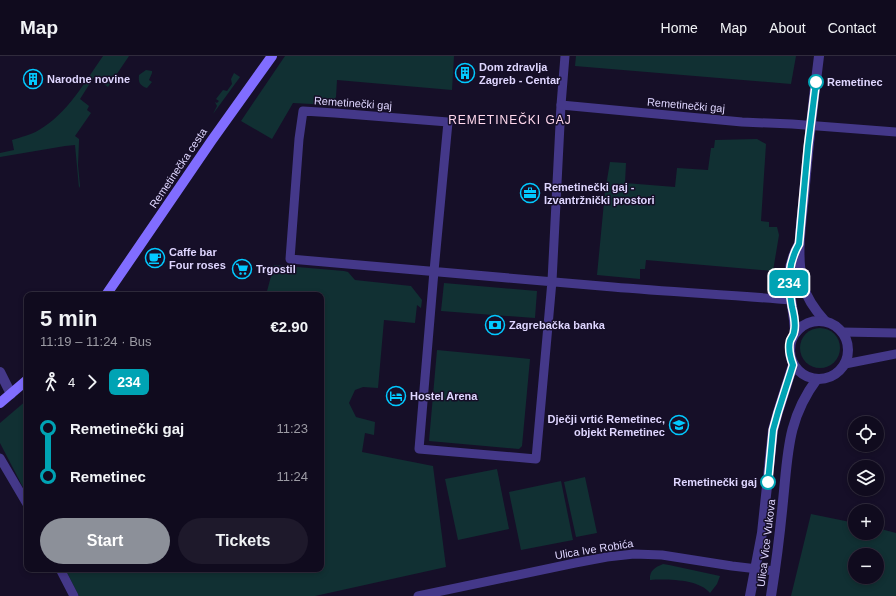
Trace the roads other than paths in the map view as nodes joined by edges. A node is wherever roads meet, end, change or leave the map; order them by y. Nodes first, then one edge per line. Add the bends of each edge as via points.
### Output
1 (272, 56) edge
2 (565, 56) edge
3 (819, 56) edge
4 (561, 105) junction
5 (810, 125) junction
6 (896, 132) edge
7 (799, 244) junction
8 (434, 271) junction
9 (552, 281) junction
10 (108, 292) edge
11 (791, 300) junction
12 (825, 321) junction
13 (842, 332) junction
14 (794, 333) junction
15 (896, 333) edge
16 (896, 354) edge
17 (845, 364) junction
18 (793, 365) junction
19 (0, 372) edge
20 (817, 379) junction
21 (24, 383) edge
22 (11, 394) junction
23 (0, 403) edge
24 (0, 458) edge
25 (24, 499) edge
26 (756, 569) junction
27 (775, 571) junction
28 (62, 572) edge
29 (74, 596) edge
30 (418, 596) edge
31 (750, 596) edge
32 (771, 596) edge

1 - 10 main road, Remetinečka cesta
2 - 4 street, Remetinečki gaj
3 - 5 street
4 - 5 street, Remetinečki gaj via 742,122
4 - 9 street, Remetinečki gaj
5 - 6 street, Remetinečki gaj
5 - 7 street
7 - 11 street via 791,264
7 - 12 street via 804,289 815,310
8 - 8 street, Remetinečki gaj via 290,259 303,111 448,122
8 - 9 street, Remetinečki gaj
8 - 9 street, Remetinečki gaj via 418,449 536,459
9 - 11 street, Remetinečki gaj
11 - 14 street
12 - 13 street
12 - 14 street via 808,322
13 - 15 street
13 - 17 street via 848,347
14 - 18 street via 789,349
16 - 17 street
17 - 20 street via 826,379
18 - 20 street via 804,375
18 - 26 street, Ulica Vice Vukova via 773,430
19 - 22 street
20 - 27 street, Ulica Vice Vukova via 799,409 789,439
21 - 22 main road
22 - 23 main road
24 - 25 street
26 - 27 street, Ulica Ive Robića
26 - 30 street, Ulica Ive Robića via 662,555 634,554 582,561
26 - 31 street, Ulica Vice Vukova
27 - 32 street, Ulica Vice Vukova
28 - 29 street

